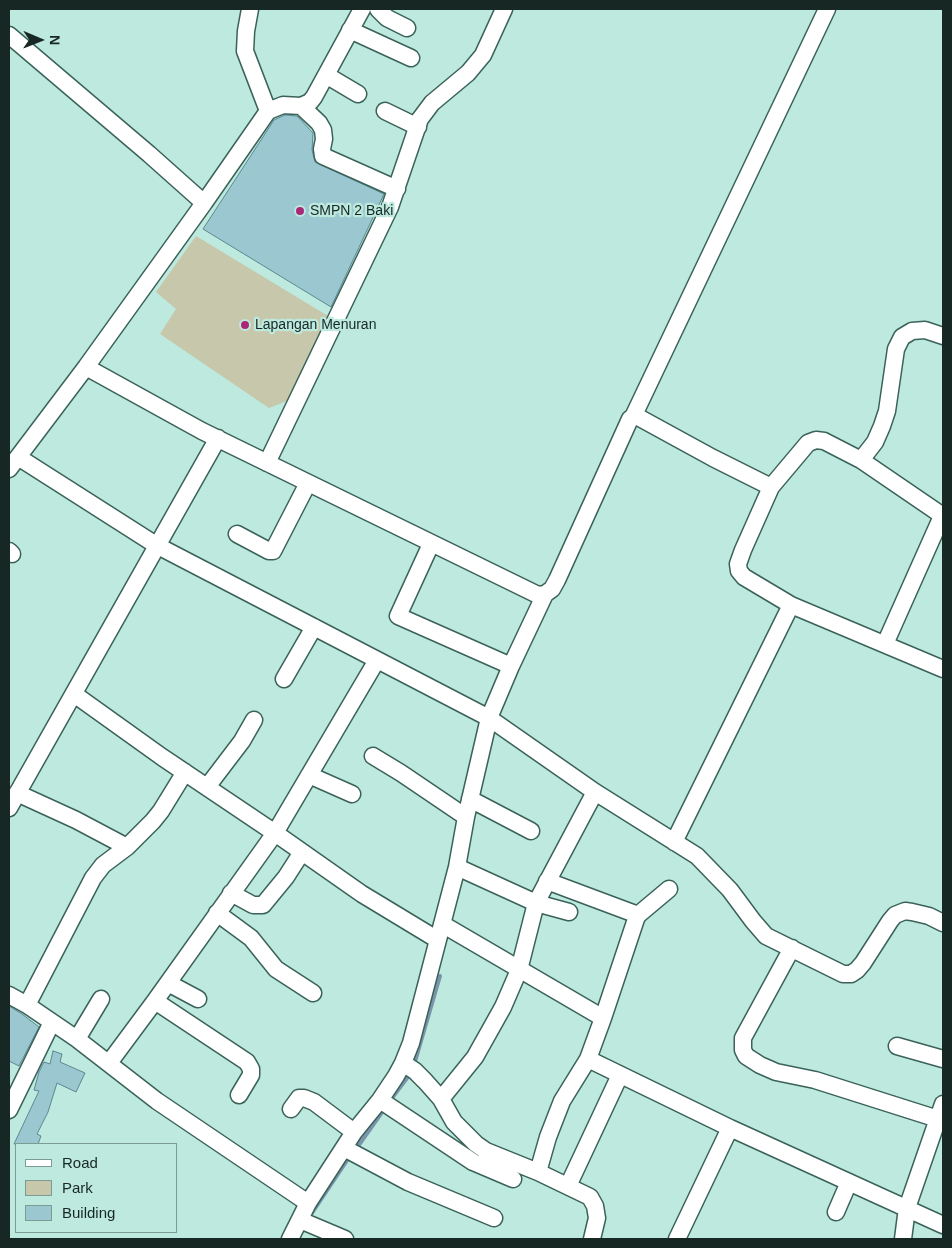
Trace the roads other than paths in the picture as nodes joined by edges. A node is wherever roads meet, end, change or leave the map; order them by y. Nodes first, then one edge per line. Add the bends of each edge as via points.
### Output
1 (250, 9) edge
2 (362, 9) edge
3 (378, 9) edge
4 (504, 9) edge
5 (827, 9) edge
6 (407, 28) dead end
7 (350, 30) junction
8 (9, 35) edge
9 (411, 58) dead end
10 (326, 75) junction
11 (358, 94) dead end
12 (301, 106) junction
13 (268, 111) junction
14 (385, 111) dead end
15 (418, 127) junction
16 (396, 189) junction
17 (204, 203) junction
18 (943, 336) edge
19 (86, 367) junction
20 (633, 417) junction
21 (218, 438) junction
22 (861, 460) junction
23 (267, 462) junction
24 (13, 463) edge
25 (308, 483) junction
26 (771, 487) junction
27 (943, 516) edge
28 (237, 534) dead end
29 (431, 544) junction
30 (156, 545) junction
31 (545, 594) junction
32 (790, 605) junction
33 (314, 627) junction
34 (885, 644) junction
35 (377, 660) junction
36 (511, 666) junction
37 (943, 669) edge
38 (284, 679) dead end
39 (74, 694) junction
40 (489, 718) junction
41 (254, 720) dead end
42 (373, 756) dead end
43 (185, 772) junction
44 (309, 775) junction
45 (208, 788) junction
46 (18, 792) junction
47 (595, 792) junction
48 (352, 794) dead end
49 (470, 799) junction
50 (9, 808) edge
51 (466, 817) junction
52 (531, 831) dead end
53 (275, 832) junction
54 (674, 842) junction
55 (127, 847) junction
56 (302, 852) junction
57 (457, 867) junction
58 (547, 881) junction
59 (669, 889) dead end
60 (232, 892) junction
61 (536, 902) junction
62 (217, 912) junction
63 (569, 912) dead end
64 (638, 915) junction
65 (943, 923) edge
66 (440, 932) junction
67 (792, 948) junction
68 (519, 970) junction
69 (168, 982) junction
70 (313, 993) dead end
71 (9, 995) edge
72 (101, 999) dead end
73 (198, 1000) dead end
74 (155, 1001) junction
75 (27, 1005) junction
76 (602, 1018) junction
77 (52, 1022) junction
78 (77, 1039) junction
79 (897, 1046) dead end
80 (588, 1059) junction
81 (943, 1059) edge
82 (109, 1063) junction
83 (410, 1067) junction
84 (620, 1075) junction
85 (239, 1095) dead end
86 (440, 1099) junction
87 (380, 1100) junction
88 (290, 1109) dead end
89 (9, 1111) edge
90 (940, 1112) edge
91 (730, 1128) junction
92 (354, 1132) junction
93 (344, 1148) junction
94 (538, 1172) junction
95 (513, 1179) dead end
96 (849, 1182) junction
97 (568, 1186) junction
98 (308, 1203) junction
99 (907, 1208) junction
100 (836, 1212) dead end
101 (494, 1218) dead end
102 (300, 1220) junction
103 (943, 1225) edge
104 (290, 1239) edge
105 (345, 1239) edge
106 (592, 1239) edge
107 (677, 1239) edge
108 (903, 1239) edge

1 - 13 street via 245,52
2 - 7 street
3 - 6 street via 389,20
4 - 15 street via 483,55 468,73 432,103
5 - 20 street
7 - 9 street
7 - 10 street
8 - 17 street
10 - 11 street
10 - 12 street via 310,102
12 - 13 street via 283,105
12 - 16 street via 323,130 323,156
13 - 17 street
14 - 15 street
15 - 16 street
16 - 23 street via 381,227
17 - 19 street
18 - 22 street via 912,330 902,337 896,349 884,418 875,442
19 - 21 street
19 - 24 street
20 - 26 street
20 - 31 street via 557,580
21 - 23 street
21 - 30 street
22 - 26 street via 816,440 808,443
22 - 27 street
23 - 25 street
24 - 30 street
25 - 28 street via 273,551
25 - 29 street
26 - 32 street via 743,550 739,571
27 - 34 street
29 - 31 street via 538,595
29 - 36 street via 398,616
30 - 33 street
30 - 39 street
31 - 36 street
32 - 34 street
32 - 54 street
33 - 35 street
33 - 38 street
34 - 37 street
35 - 40 street
35 - 44 street
36 - 40 street
39 - 43 street
39 - 46 street
40 - 47 street
40 - 49 street
41 - 45 street
42 - 51 street
43 - 45 street
43 - 55 street via 161,811
44 - 48 street
44 - 53 street
45 - 53 street
46 - 50 street
46 - 55 street
47 - 54 street
47 - 58 street
49 - 51 street
49 - 52 street
51 - 57 street
53 - 56 street
53 - 60 street
54 - 67 street via 697,856 730,890 766,936
55 - 75 street via 103,865 93,878
56 - 60 street via 263,905 253,905
56 - 66 street via 362,894
57 - 61 street
57 - 66 street
58 - 61 street
58 - 64 street
59 - 64 street
60 - 62 street
61 - 63 street
61 - 68 street
62 - 69 street
62 - 70 street via 251,938 276,969
64 - 76 street
65 - 67 street via 912,912 896,915 863,964 851,974 843,974
66 - 68 street
66 - 83 street
67 - 90 street via 743,1038 746,1056 776,1072
68 - 76 street
68 - 86 street via 479,1051
69 - 73 street
69 - 74 street
71 - 75 street
72 - 78 street
74 - 82 street
74 - 85 street via 247,1062 251,1075
75 - 77 street
76 - 80 street
77 - 78 street
77 - 89 street
78 - 82 street
79 - 81 street
80 - 84 street
80 - 94 street via 562,1101
82 - 98 street via 157,1101
83 - 86 street
83 - 87 street
84 - 91 street
84 - 97 street
86 - 94 street via 454,1122 481,1148
87 - 92 street
87 - 95 street via 473,1162
88 - 92 street via 304,1098
90 - 99 street
91 - 96 street
91 - 107 street
92 - 93 street
93 - 98 street
93 - 101 street via 408,1182
94 - 97 street
96 - 99 street
96 - 100 street
97 - 106 street via 593,1201 596,1218
98 - 102 street
99 - 103 street
99 - 108 street
102 - 104 street
102 - 105 street

